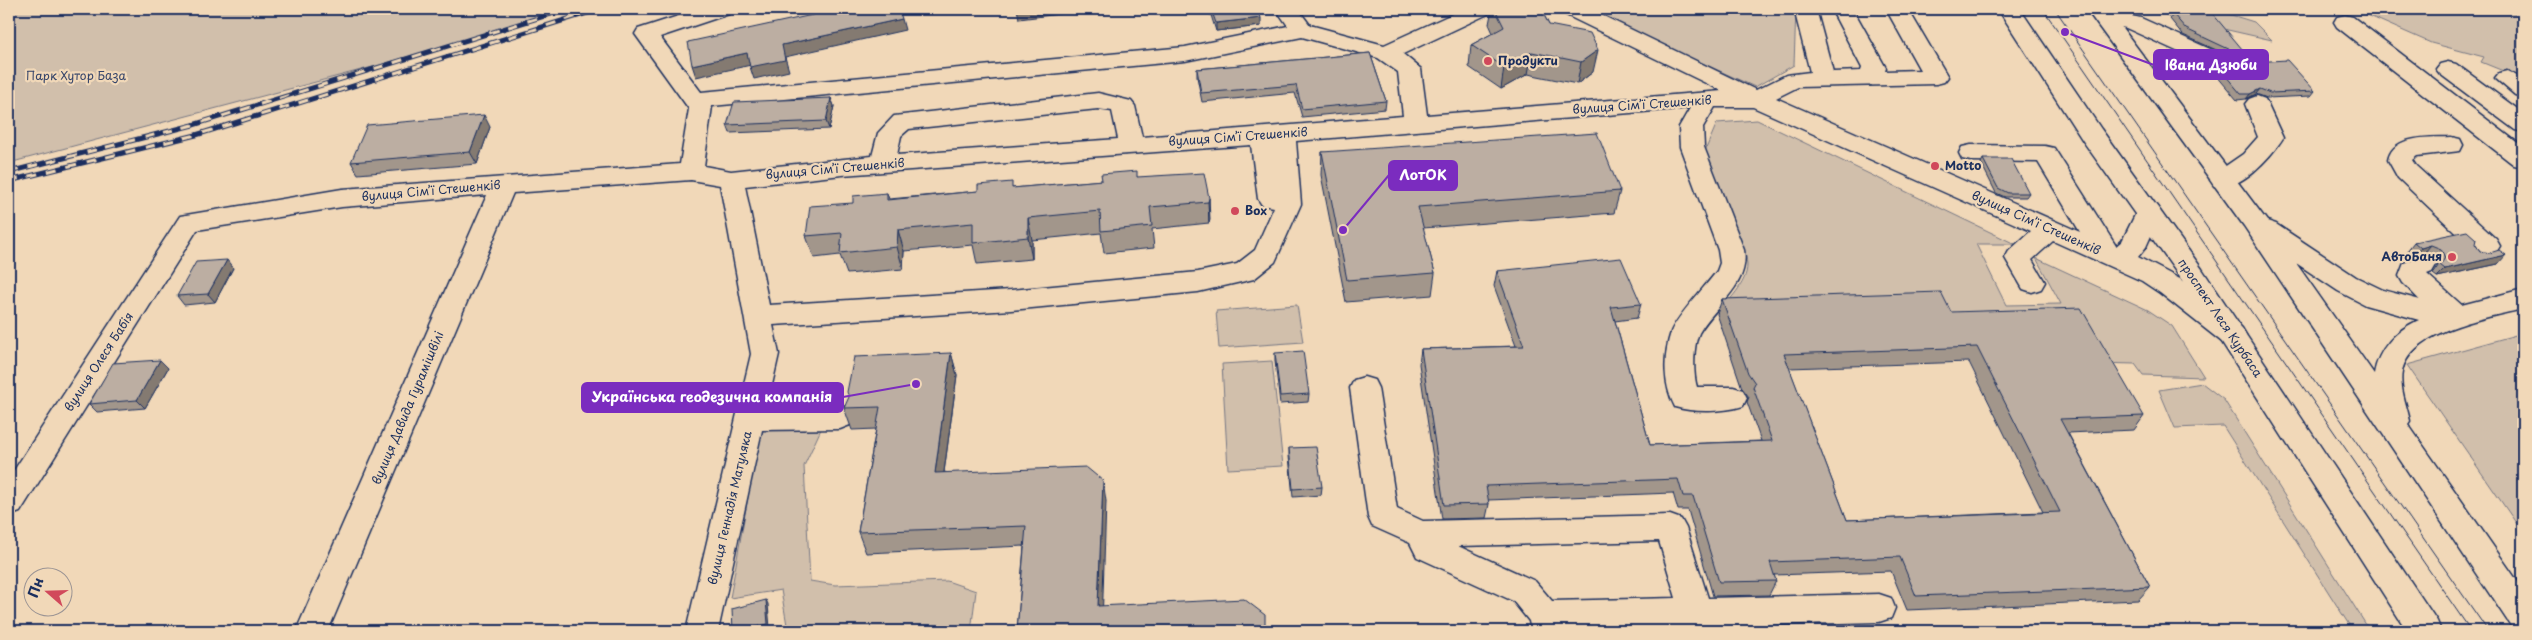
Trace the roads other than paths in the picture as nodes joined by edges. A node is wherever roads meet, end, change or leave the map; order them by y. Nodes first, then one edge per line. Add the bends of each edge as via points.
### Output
1 (721, 9) edge
2 (1287, 9) edge
3 (1480, 9) edge
4 (1572, 9) edge
5 (1805, 9) edge
6 (1842, 9) edge
7 (1897, 9) edge
8 (2009, 9) edge
9 (2100, 13) edge
10 (2346, 22) dead end
11 (1302, 30) junction
12 (1386, 53) junction
13 (2222, 63) edge
14 (2448, 69) dead end
15 (1870, 79) junction
16 (1824, 80) junction
17 (1707, 99) junction
18 (1756, 99) junction
19 (695, 100) junction
20 (2257, 104) dead end
21 (1416, 123) junction
22 (2523, 124) edge
23 (1272, 135) junction
24 (1132, 145) junction
25 (2451, 145) dead end
26 (1971, 153) dead end
27 (2523, 159) edge
28 (883, 164) junction
29 (691, 172) junction
30 (731, 179) junction
31 (2223, 180) junction
32 (504, 185) junction
33 (2148, 214) junction
34 (2253, 220) junction
35 (189, 222) joint
36 (2049, 229) junction
37 (2482, 250) edge
38 (2112, 257) junction
39 (2423, 265) dead end
40 (2032, 282) dead end
41 (2523, 299) edge
42 (757, 316) junction
43 (2450, 316) junction
44 (2233, 336) junction
45 (1364, 388) dead end
46 (1733, 398) dead end
47 (840, 417) dead end
48 (750, 419) junction
49 (2396, 428) junction
50 (9, 503) edge
51 (1421, 534) junction
52 (1880, 608) dead end
53 (1698, 613) junction
54 (2522, 613) edge
55 (1545, 624) edge
56 (312, 631) edge
57 (702, 631) edge
58 (2425, 631) edge

1 - 19 street via 646,34
2 - 11 street
3 - 12 street
4 - 18 street
5 - 16 street
6 - 15 street via 1874,68
7 - 15 street via 1936,77
8 - 33 street, проспект Леся Курбаса
9 - 13 street via 2133,23
9 - 31 street
10 - 27 street
11 - 12 street
11 - 19 street via 1185,54
12 - 21 street via 1409,69
14 - 22 street
15 - 16 street
16 - 18 street via 1794,80
17 - 18 street, вулиця Сімʼї Стешенків
17 - 21 street, вулиця Сімʼї Стешенків
17 - 46 street via 1691,128 1692,147 1733,263 1730,274 1685,332 1679,373 1685,400
18 - 36 street, вулиця Сімʼї Стешенків
19 - 29 street via 701,108
20 - 31 street via 2270,138 2252,160
21 - 23 street, вулиця Сімʼї Стешенків
23 - 24 street, вулиця Сімʼї Стешенків
23 - 42 street via 1276,230 1266,255 1245,272 1198,282 1011,300
24 - 28 street, вулиця Сімʼї Стешенків
24 - 28 street via 1123,106 1098,101 902,122 890,133
25 - 37 street via 2411,148 2401,155 2400,160 2408,172 2487,246
26 - 38 street via 2046,154
28 - 30 street, вулиця Сімʼї Стешенків
29 - 30 street, вулиця Сімʼї Стешенків
29 - 32 street, вулиця Сімʼї Стешенків
30 - 42 street, вулиця Геннадія Матуляка
31 - 34 street
32 - 35 street, вулиця Сімʼї Стешенків via 342,198
32 - 56 street, вулиця Давида Гурамішвілі
33 - 38 street via 2133,247
33 - 44 street, проспект Леся Курбаса
34 - 43 street via 2361,291 2400,306
34 - 49 street
35 - 50 street, вулиця Олеся Бабія
36 - 38 street, вулиця Сімʼї Стешенків
36 - 40 street via 2018,258
38 - 44 street, вулиця Сімʼї Стешенків via 2170,286
39 - 43 street via 2413,270 2412,276
41 - 43 street
42 - 48 street, вулиця Геннадія Матуляка via 765,354
43 - 49 street via 2400,346 2392,358 2388,373
44 - 58 street, проспект Леся Курбаса
45 - 51 street via 1383,517
47 - 48 street
48 - 57 street, вулиця Геннадія Матуляка
49 - 54 street
51 - 53 street via 1670,528
51 - 55 street via 1428,548 1524,591
52 - 53 street
53 - 55 street

